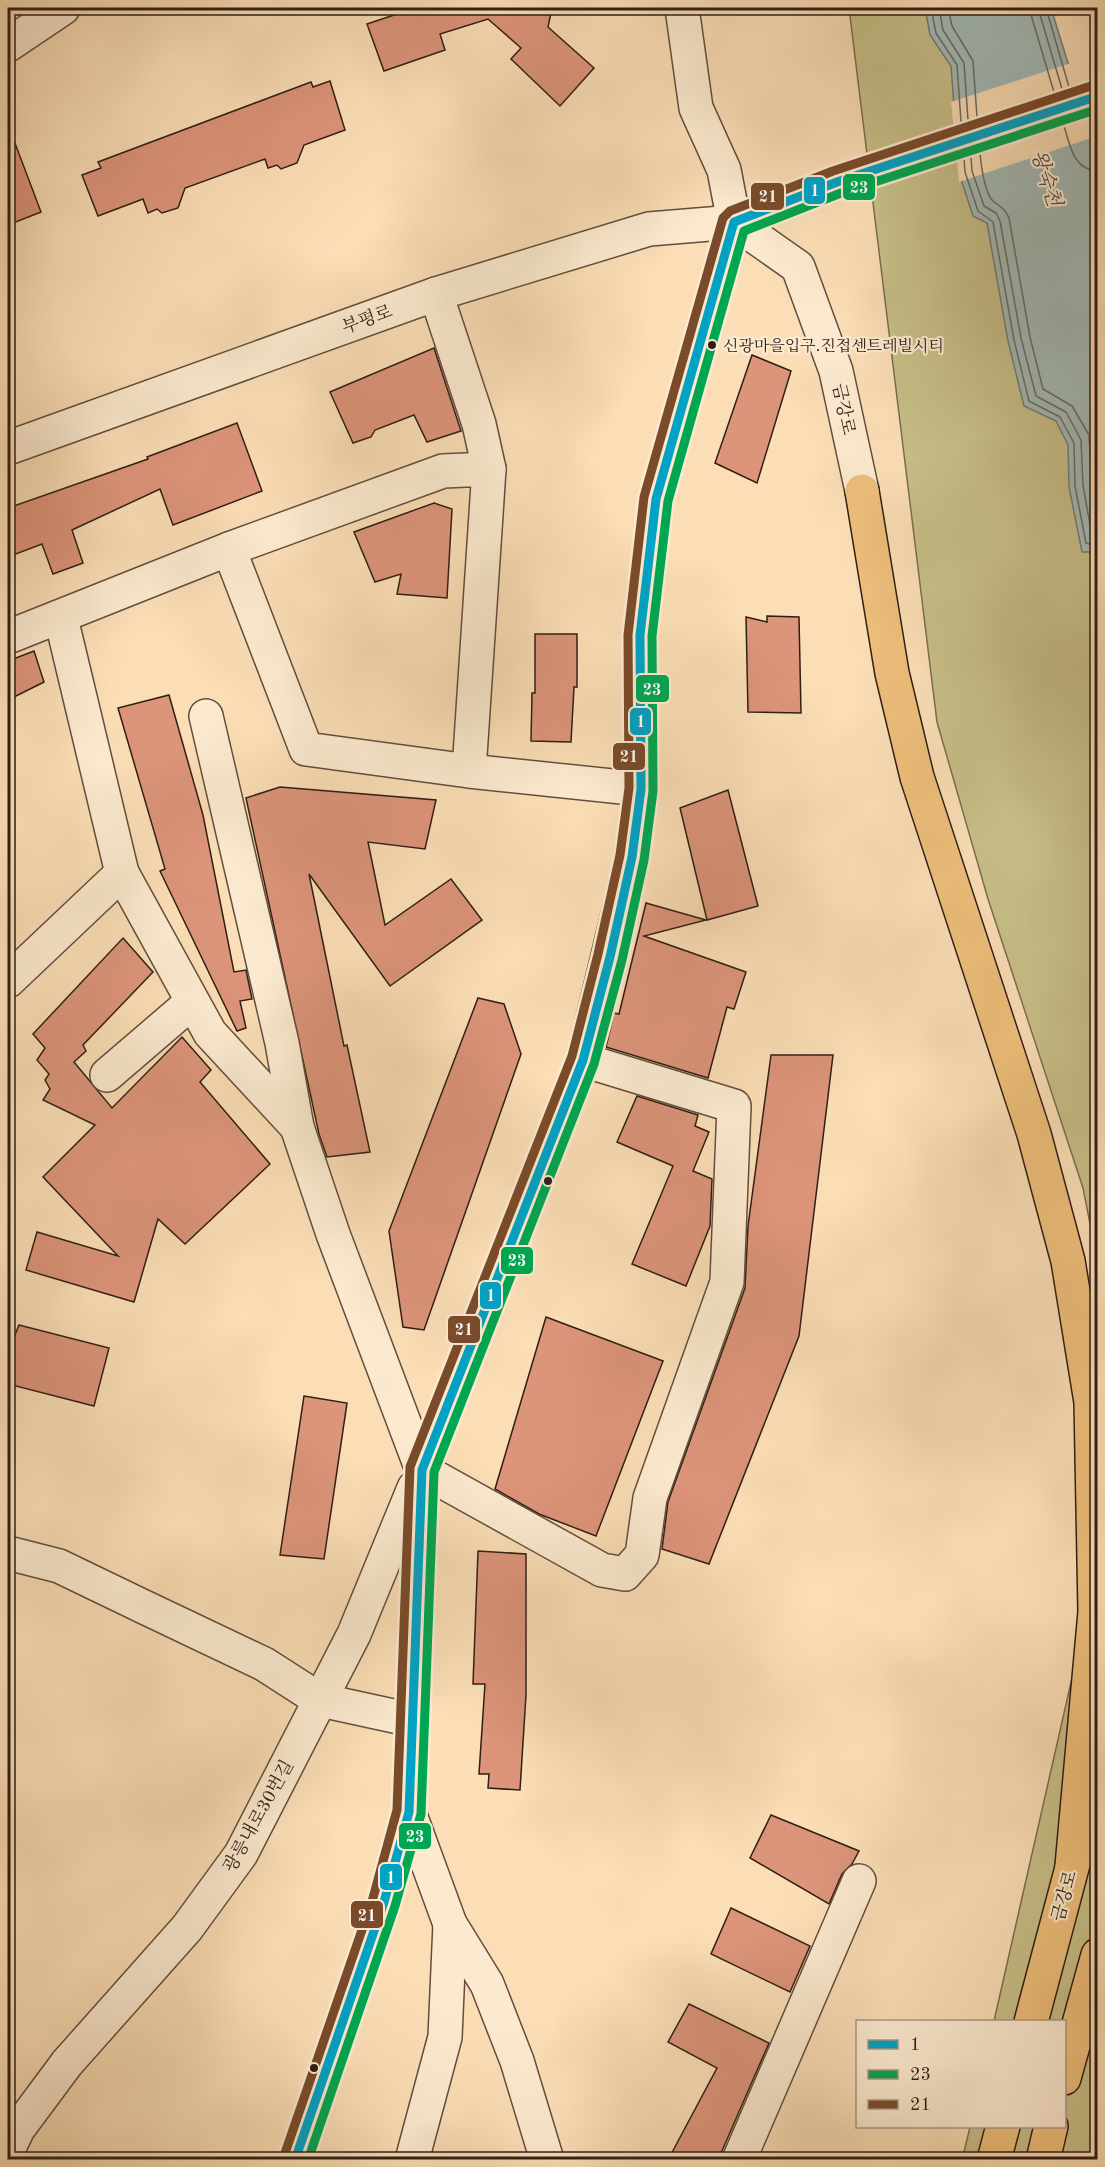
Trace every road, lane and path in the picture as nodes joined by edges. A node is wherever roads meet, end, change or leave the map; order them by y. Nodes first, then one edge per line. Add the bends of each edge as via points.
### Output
1 (63, 8) edge
2 (682, 8) edge
3 (8, 45) edge
4 (1098, 96) edge
5 (734, 222) junction
6 (436, 294) junction
7 (8, 448) edge
8 (489, 469) junction
9 (862, 491) joint
10 (229, 549) junction
11 (61, 618) junction
12 (8, 637) edge
13 (206, 716) dead end
14 (469, 771) junction
15 (641, 789) junction
16 (122, 873) junction
17 (8, 981) edge
18 (192, 1002) junction
19 (583, 1060) junction
20 (107, 1075) dead end
21 (297, 1127) junction
22 (422, 1470) junction
23 (8, 1552) edge
24 (320, 1700) junction
25 (411, 1720) junction
26 (1098, 1771) edge
27 (409, 1812) junction
28 (1072, 1866) junction
29 (858, 1881) dead end
30 (450, 1924) junction
31 (1098, 1955) edge
32 (1032, 2020) edge
33 (1066, 2074) edge
34 (1003, 2128) edge
35 (1052, 2128) edge
36 (8, 2150) edge
37 (295, 2160) edge
38 (412, 2160) edge
39 (547, 2160) edge
40 (739, 2160) edge
41 (994, 2160) edge
42 (1043, 2160) edge

1 - 3 street
2 - 5 street via 696,108 724,170
4 - 5 street, 부평로 via 837,183
5 - 6 street, 부평로 via 649,229
5 - 9 street, 금강로 via 798,267 836,371
5 - 15 street, 광릉내로30번길 via 656,499 640,635
6 - 7 street, 부평로
6 - 8 street via 479,424
8 - 10 street via 443,471
8 - 14 street
9 - 28 main road via 892,673 917,777 1040,1157 1068,1261 1091,1402 1095,1612
10 - 11 street
10 - 14 street via 306,749
11 - 12 street
11 - 16 street
13 - 21 street via 282,1043
14 - 15 street
15 - 19 street, 광릉내로30번길 via 629,868
16 - 17 street
16 - 18 street
18 - 20 street
18 - 21 street via 210,1034
19 - 22 street, 광릉내로30번길
19 - 22 street via 734,1106 727,1282 650,1498 642,1555 626,1574 602,1570
21 - 22 street
22 - 24 street, 광릉내로30번길 via 354,1634
22 - 25 street
23 - 24 street via 59,1566 142,1605 264,1664
24 - 25 street
24 - 36 street, 광릉내로30번길 via 241,1854 187,1928 67,2063 18,2128
25 - 27 street
26 - 28 main road, 금강로
27 - 30 street
27 - 37 street via 384,1902
28 - 32 main road, 금강로
29 - 40 street
30 - 38 street via 445,2037
30 - 39 street via 487,1984 517,2061
31 - 33 main road
34 - 41 main road
35 - 42 main road

